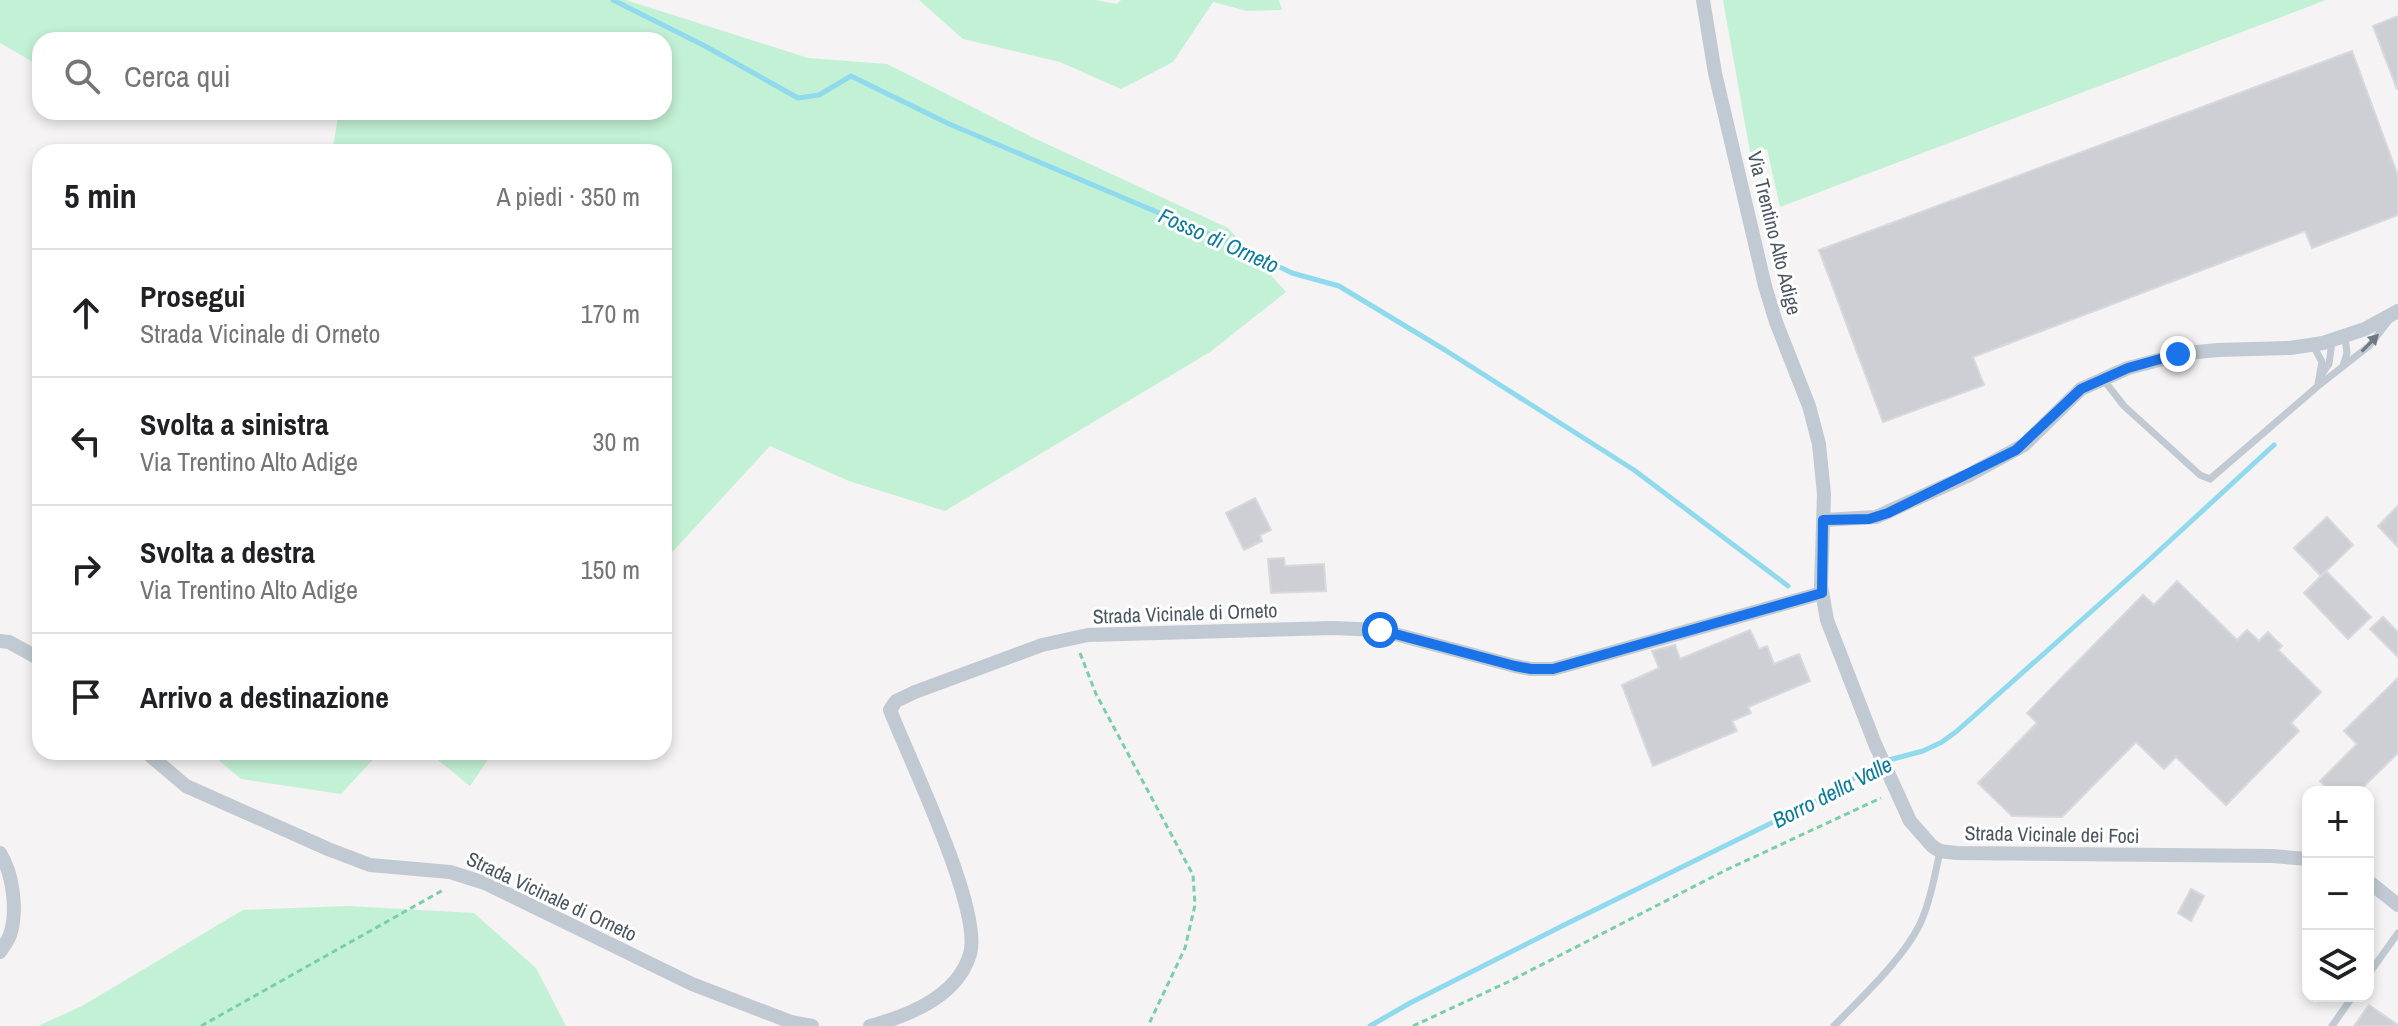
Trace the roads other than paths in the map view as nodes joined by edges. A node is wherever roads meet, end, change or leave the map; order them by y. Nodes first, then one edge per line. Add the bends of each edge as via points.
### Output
1 (1703, 0) edge
2 (2396, 313) edge
3 (2338, 339) junction
4 (2313, 345) junction
5 (2342, 368) junction
6 (2321, 376) junction
7 (2103, 379) junction
8 (2318, 386) junction
9 (1823, 520) junction
10 (1822, 593) junction
11 (0, 641) edge
12 (32, 655) edge
13 (155, 760) edge
14 (1940, 851) junction
15 (0, 853) edge
16 (2302, 858) edge
17 (2374, 886) edge
18 (2398, 905) edge
19 (2398, 933) edge
20 (0, 952) edge
21 (2374, 967) edge
22 (2349, 1002) edge
23 (812, 1026) edge
24 (870, 1026) edge
25 (1834, 1026) edge
26 (2332, 1026) edge

1 - 9 street, Via Trentino Alto Adige via 1765,286 1816,428
2 - 3 street
5 -> 2 lane
3 - 4 street
3 - 5 lane via 2347,353
3 - 6 lane
4 - 6 lane via 2322,362
4 - 7 street via 2178,354
5 - 8 lane
6 - 8 lane
7 - 8 lane via 2124,406 2207,479
7 - 9 street via 2077,391 2024,445 1990,464 1882,516
9 - 10 street, Via Trentino Alto Adige
10 - 14 street, Strada Vicinale dei Foci via 1829,628 1896,792 1917,831
10 - 24 street, Strada Vicinale di Orneto via 1553,669 1515,666 1380,630 1088,635 1042,645 915,692 890,710 948,850 970,918 971,954 951,988 907,1014
11 - 12 street
13 - 23 street, Strada Vicinale di Orneto via 186,786 328,849 370,865 450,872 485,883 692,984
14 - 16 street, Strada Vicinale dei Foci
14 - 25 lane via 1914,933
15 - 20 street via 13,915 10,936
17 - 18 street
19 - 21 lane
22 - 26 lane

